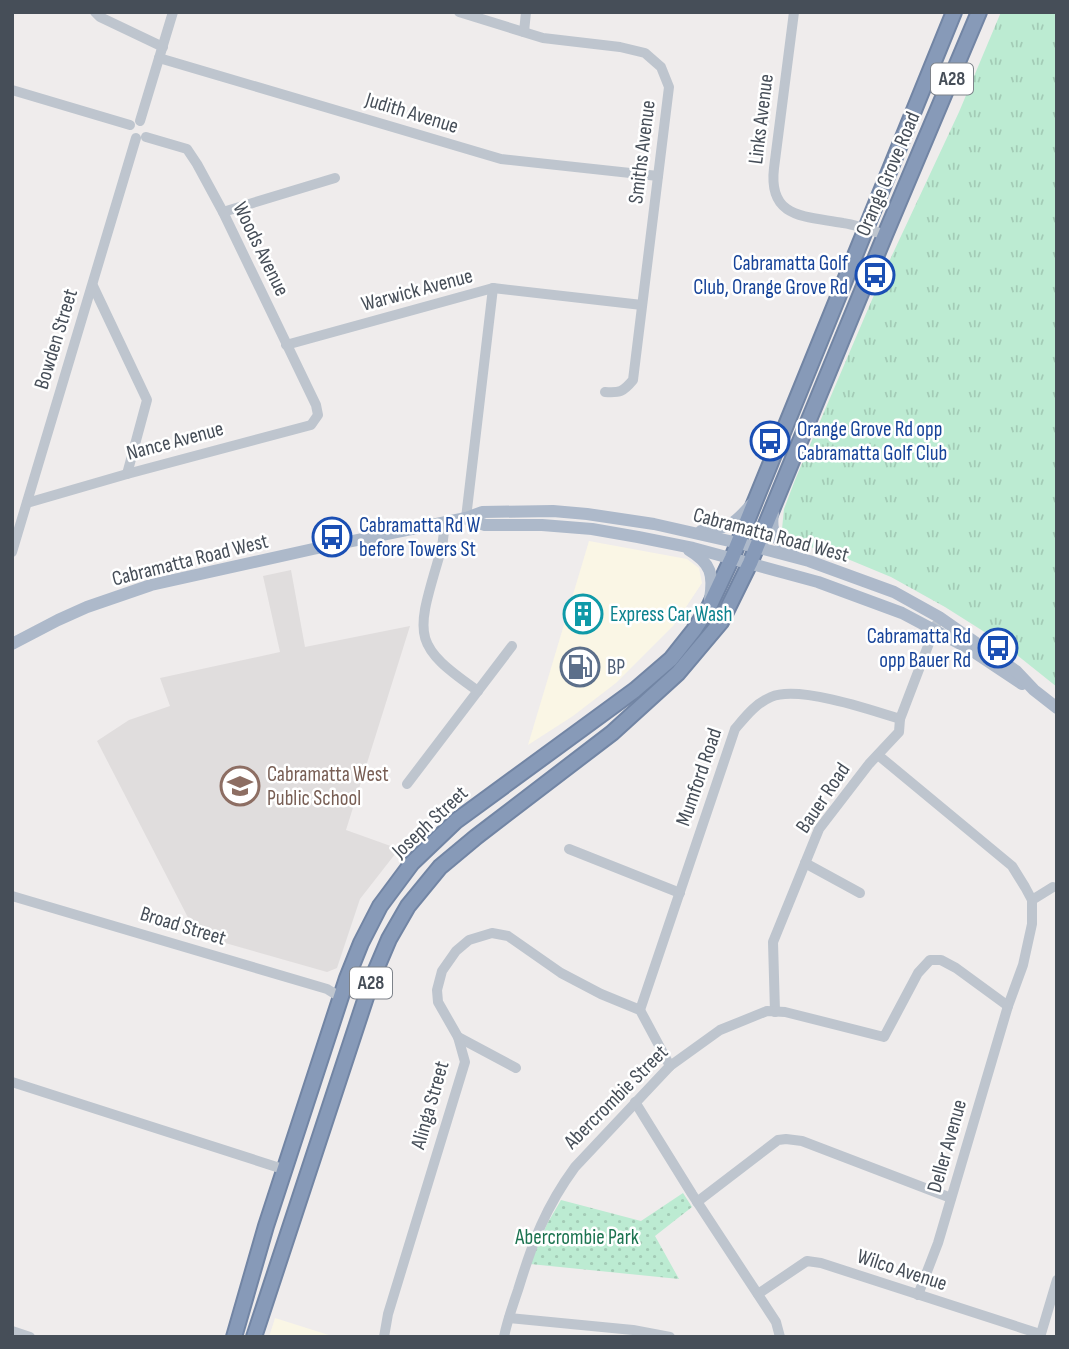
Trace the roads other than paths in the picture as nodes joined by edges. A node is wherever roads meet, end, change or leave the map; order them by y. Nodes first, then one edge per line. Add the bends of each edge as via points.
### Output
1 (95, 12) edge
2 (173, 12) edge
3 (459, 12) edge
4 (526, 12) edge
5 (794, 12) edge
6 (954, 12) edge
7 (979, 12) edge
8 (524, 32) junction
9 (161, 52) junction
10 (12, 90) edge
11 (135, 123) junction
12 (141, 137) junction
13 (658, 176) junction
14 (335, 178) dead end
15 (223, 212) junction
16 (867, 228) junction
17 (885, 235) junction
18 (93, 286) junction
19 (493, 288) junction
20 (642, 305) junction
21 (286, 345) junction
22 (605, 392) dead end
23 (316, 405) joint
24 (127, 474) junction
25 (776, 498) junction
26 (755, 501) junction
27 (27, 503) junction
28 (466, 518) junction
29 (444, 522) junction
30 (690, 532) junction
31 (738, 543) junction
32 (680, 545) junction
33 (756, 547) junction
34 (12, 552) edge
35 (732, 558) junction
36 (809, 561) junction
37 (750, 563) junction
38 (709, 607) junction
39 (939, 617) junction
40 (933, 630) junction
41 (12, 644) edge
42 (512, 646) dead end
43 (1034, 690) junction
44 (478, 691) junction
45 (1057, 708) edge
46 (900, 719) junction
47 (878, 755) junction
48 (407, 784) dead end
49 (569, 849) dead end
50 (805, 863) junction
51 (1053, 887) dead end
52 (680, 893) junction
53 (860, 893) dead end
54 (12, 896) edge
55 (1032, 901) junction
56 (340, 998) junction
57 (1008, 1006) junction
58 (640, 1010) junction
59 (775, 1012) junction
60 (458, 1037) junction
61 (670, 1066) junction
62 (516, 1068) dead end
63 (12, 1083) edge
64 (635, 1102) junction
65 (286, 1170) junction
66 (951, 1198) junction
67 (697, 1202) junction
68 (1057, 1280) edge
69 (758, 1294) junction
70 (918, 1296) junction
71 (509, 1318) junction
72 (12, 1331) edge
73 (1040, 1336) edge
74 (30, 1337) edge
75 (234, 1337) edge
76 (254, 1337) edge
77 (384, 1337) edge
78 (504, 1337) edge
79 (669, 1337) edge
80 (780, 1337) edge

1 - 9 street, Judith Avenue
2 - 9 street
3 - 8 street, Smiths Avenue
4 - 8 street
5 - 16 street, Links Avenue via 773,190 798,216
6 - 16 highway, Orange Grove Road / A28
7 - 17 highway, Orange Grove Road / A28
8 - 13 street, Smiths Avenue via 645,53 661,67 669,87
9 - 11 street
9 - 13 street, Judith Avenue via 501,159
10 - 11 street
11 - 12 street
12 - 15 street, Woods Avenue via 187,149
12 - 18 street, Bowden Street
13 - 20 street, Smiths Avenue
14 - 15 street
15 - 21 street, Woods Avenue
16 - 17 street, Links Avenue
16 - 26 highway, Orange Grove Road / A28
17 - 25 highway, Orange Grove Road / A28
18 - 24 street via 146,400
18 - 27 street, Bowden Street
19 - 20 street, Warwick Avenue
19 - 21 street, Warwick Avenue
19 - 28 street
20 - 22 street, Smiths Avenue via 633,380 625,390
21 - 23 street, Woods Avenue
23 - 24 street, Nance Avenue via 318,415 311,425
24 - 27 street, Nance Avenue
25 - 33 highway, Orange Grove Road / A28
25 - 36 main road via 774,536
26 - 30 main road via 726,527
26 - 31 highway, Orange Grove Road / A28
27 - 34 street, Bowden Street
28 - 29 main road, Cabramatta Road West
28 - 30 main road, Cabramatta Road West via 482,512 564,512
28 - 32 main road, Cabramatta Road West via 485,525 592,530
29 - 41 main road, Cabramatta Road West via 151,585 87,607
29 - 44 street via 445,536 422,630 434,655
30 - 31 main road, Cabramatta Road West
31 - 33 main road, Cabramatta Road West
31 - 35 highway, Joseph Street / A28
32 - 35 main road, Cabramatta Road West
32 - 38 main road via 699,556 709,569
33 - 36 main road, Cabramatta Road West
33 - 37 highway, Joseph Street / A28
35 - 37 main road, Cabramatta Road West
35 - 38 highway, Joseph Street / A28
36 - 39 main road, Cabramatta Road West via 894,593
37 - 40 main road, Cabramatta Road West via 873,601
37 - 76 highway, Joseph Street / A28 via 721,622 678,673 612,733 440,867 408,906 372,979
38 - 56 highway, Joseph Street / A28 via 671,659 456,821 412,863 380,906
39 - 40 street, Bauer Road
39 - 43 main road, Cabramatta Road West via 1016,671
40 - 43 main road, Cabramatta Road West
40 - 46 street, Bauer Road
42 - 44 street
43 - 45 main road, Cabramatta Road West
44 - 48 street
46 - 47 street, Bauer Road via 899,732
46 - 52 street, Mumford Road via 848,702 794,694 775,695 755,706 735,729
47 - 50 street, Bauer Road via 819,829
47 - 55 street via 1012,866
49 - 52 street
50 - 53 street
50 - 59 street, Bauer Road via 773,942
51 - 55 street
52 - 58 street, Mumford Road
54 - 56 street, Broad Street via 327,989
55 - 57 street, Deller Avenue via 1023,965
56 - 65 highway, Joseph Street / A28
57 - 59 street, Abercrombie Street via 956,968 930,960 918,973 884,1037
57 - 66 street, Deller Avenue
58 - 60 street, Alinga Street via 561,973 508,936 492,933 469,940 442,971 438,1002
58 - 61 street
59 - 61 street, Abercrombie Street via 720,1030
60 - 62 street
60 - 77 street, Alinga Street via 465,1062
61 - 64 street, Abercrombie Street
63 - 65 street
64 - 67 street
64 - 71 street, Abercrombie Street via 575,1167 552,1200 534,1239
65 - 75 highway, Joseph Street / A28
66 - 67 street via 802,1141 786,1139 778,1140
66 - 70 street, Deller Avenue
67 - 69 street
68 - 73 street
69 - 70 street, Wilco Avenue via 807,1261
69 - 80 street
70 - 73 street, Wilco Avenue
71 - 78 street, Abercrombie Street
71 - 79 street
72 - 74 street

